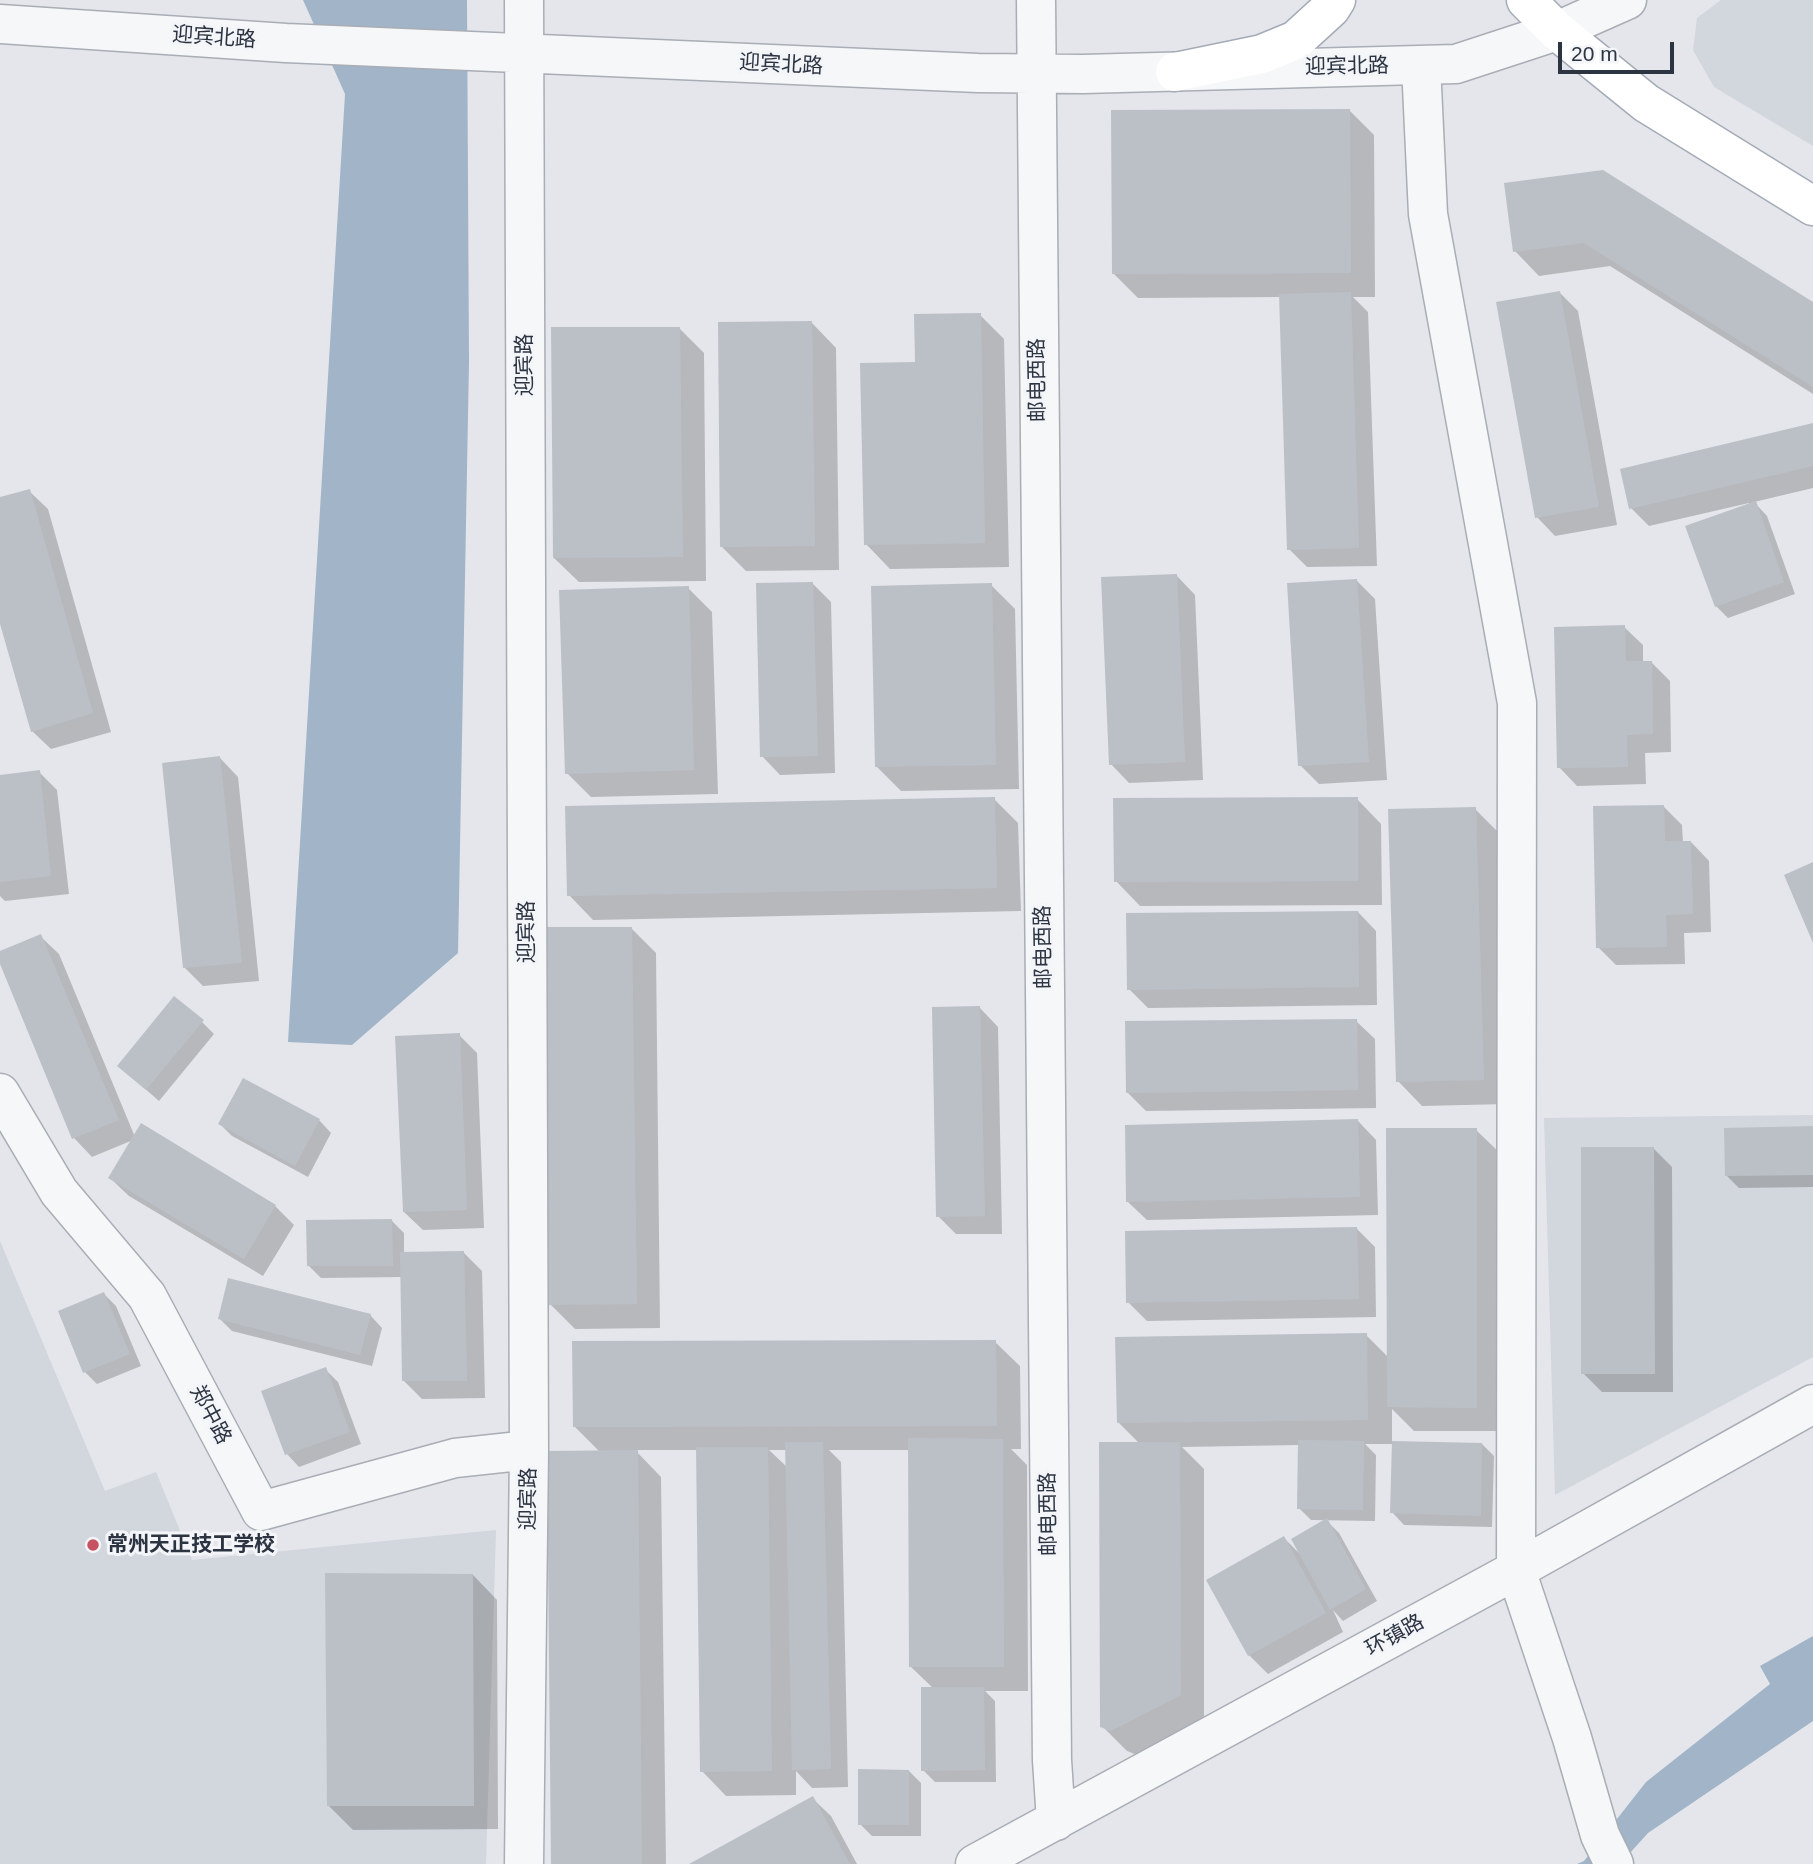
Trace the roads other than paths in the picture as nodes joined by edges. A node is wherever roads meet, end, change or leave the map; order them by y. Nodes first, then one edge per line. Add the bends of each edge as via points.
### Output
1 (524, 0) edge
2 (1036, 0) edge
3 (1336, 0) edge
4 (1526, 0) edge
5 (1627, 0) edge
6 (0, 24) edge
7 (1557, 31) junction
8 (524, 53) junction
9 (1421, 65) junction
10 (1175, 72) junction
11 (1036, 73) junction
12 (1813, 206) edge
13 (0, 1093) edge
14 (1813, 1404) edge
15 (529, 1450) junction
16 (1516, 1570) junction
17 (1056, 1821) junction
18 (1607, 1850) edge
19 (524, 1864) edge
20 (975, 1864) edge

1 - 8 street, 迎宾路
2 - 11 street, 邮电西路
3 - 10 main road via 1296,40 1262,54
4 - 7 main road
5 - 7 street, 迎宾北路
6 - 8 street, 迎宾北路
7 - 9 street, 迎宾北路 via 1456,64
7 - 12 main road via 1646,103
8 - 11 street, 迎宾北路
8 - 15 street, 迎宾路
9 - 10 street, 迎宾北路
9 - 16 street via 1428,214 1517,703
10 - 11 street, 迎宾北路
11 - 17 street, 邮电西路 via 1051,1732
13 - 15 street, 郑中路 via 59,1192 146,1296 261,1511 455,1458
14 - 16 street, 环镇路
15 - 19 street, 迎宾路
16 - 17 street, 环镇路
16 - 18 street
17 - 20 street, 环镇路

